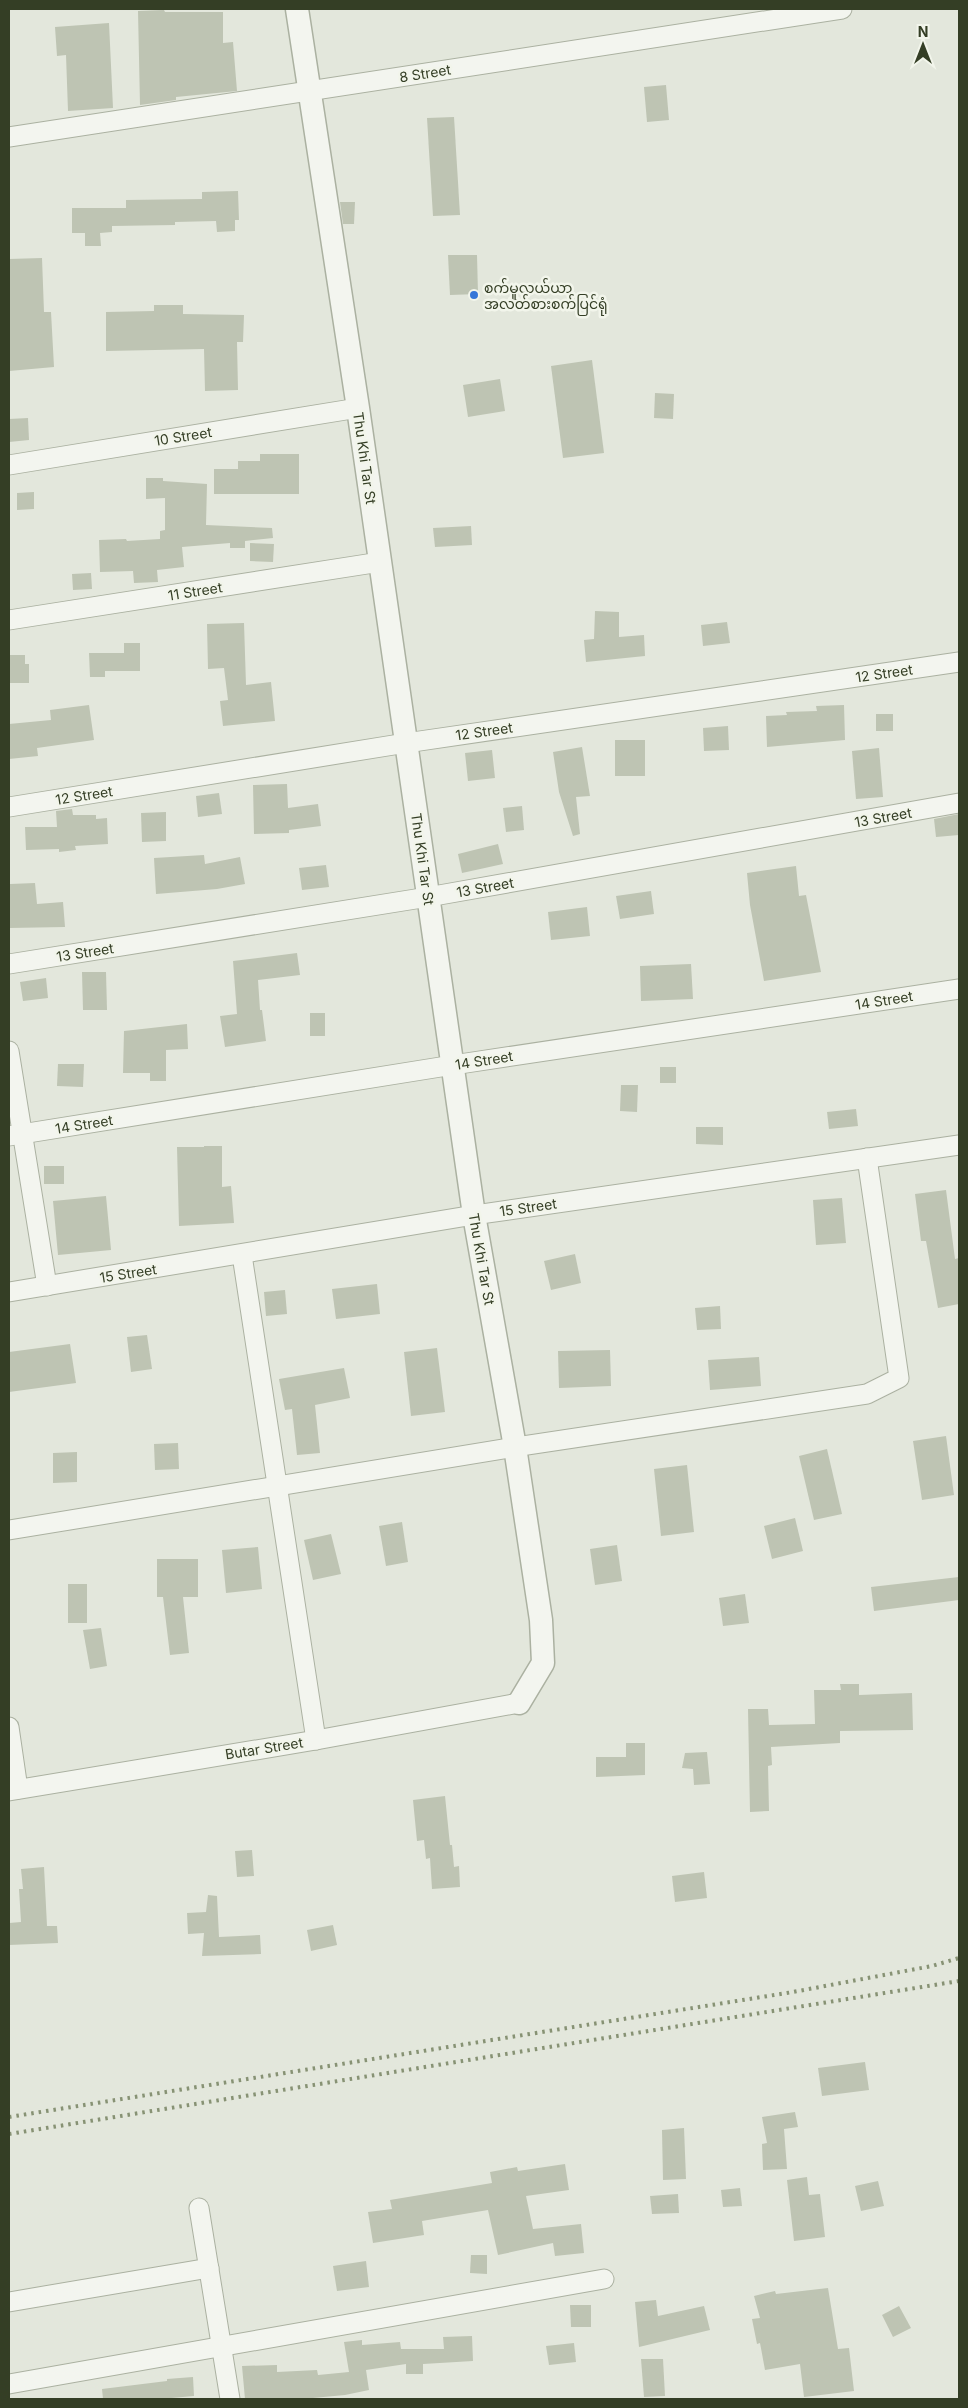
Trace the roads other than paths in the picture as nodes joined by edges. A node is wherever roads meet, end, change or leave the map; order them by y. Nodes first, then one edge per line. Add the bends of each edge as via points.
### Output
1 (297, 9) edge
2 (842, 9) edge
3 (309, 91) junction
4 (9, 137) edge
5 (358, 408) junction
6 (9, 465) edge
7 (380, 562) junction
8 (9, 620) edge
9 (959, 662) edge
10 (406, 743) junction
11 (959, 803) edge
12 (9, 806) edge
13 (428, 896) junction
14 (9, 964) edge
15 (959, 989) edge
16 (9, 1051) edge
17 (453, 1065) junction
18 (15, 1135) edge
19 (959, 1145) edge
20 (867, 1158) junction
21 (474, 1215) junction
22 (242, 1255) junction
23 (47, 1286) junction
24 (9, 1292) edge
25 (515, 1447) junction
26 (277, 1486) junction
27 (9, 1530) edge
28 (520, 1703) joint
29 (9, 1727) edge
30 (316, 1740) junction
31 (13, 1790) edge
32 (198, 2208) dead end
33 (209, 2268) junction
34 (604, 2279) dead end
35 (9, 2302) edge
36 (222, 2347) junction
37 (9, 2384) edge
38 (230, 2399) edge

1 - 3 street, Thu Khi Tar St
2 - 3 street, 8 Street
3 - 4 street, 8 Street
3 - 5 street, Thu Khi Tar St
5 - 6 street, 10 Street
5 - 7 street, Thu Khi Tar St
7 - 8 street, 11 Street
7 - 10 street, Thu Khi Tar St
9 - 10 street, 12 Street
10 - 12 street, 12 Street
10 - 13 street, Thu Khi Tar St
11 - 13 street, 13 Street
13 - 14 street, 13 Street
13 - 17 street, Thu Khi Tar St
15 - 17 street, 14 Street
16 - 18 street
17 - 18 street, 14 Street
17 - 21 street, Thu Khi Tar St
18 - 23 street
19 - 20 street, 15 Street
20 - 21 street, 15 Street
20 - 25 street via 899,1378 867,1394
21 - 22 street, 15 Street
21 - 25 street, Thu Khi Tar St
22 - 23 street, 15 Street
22 - 26 street
23 - 24 street, 15 Street
25 - 26 street
25 - 28 street, Thu Khi Tar St via 541,1620 542,1663
26 - 27 street
26 - 30 street
28 - 30 street, Butar Street
29 - 31 street
30 - 31 street, Butar Street
32 - 33 street
33 - 35 street
33 - 36 street
34 - 36 street
36 - 37 street
36 - 38 street

